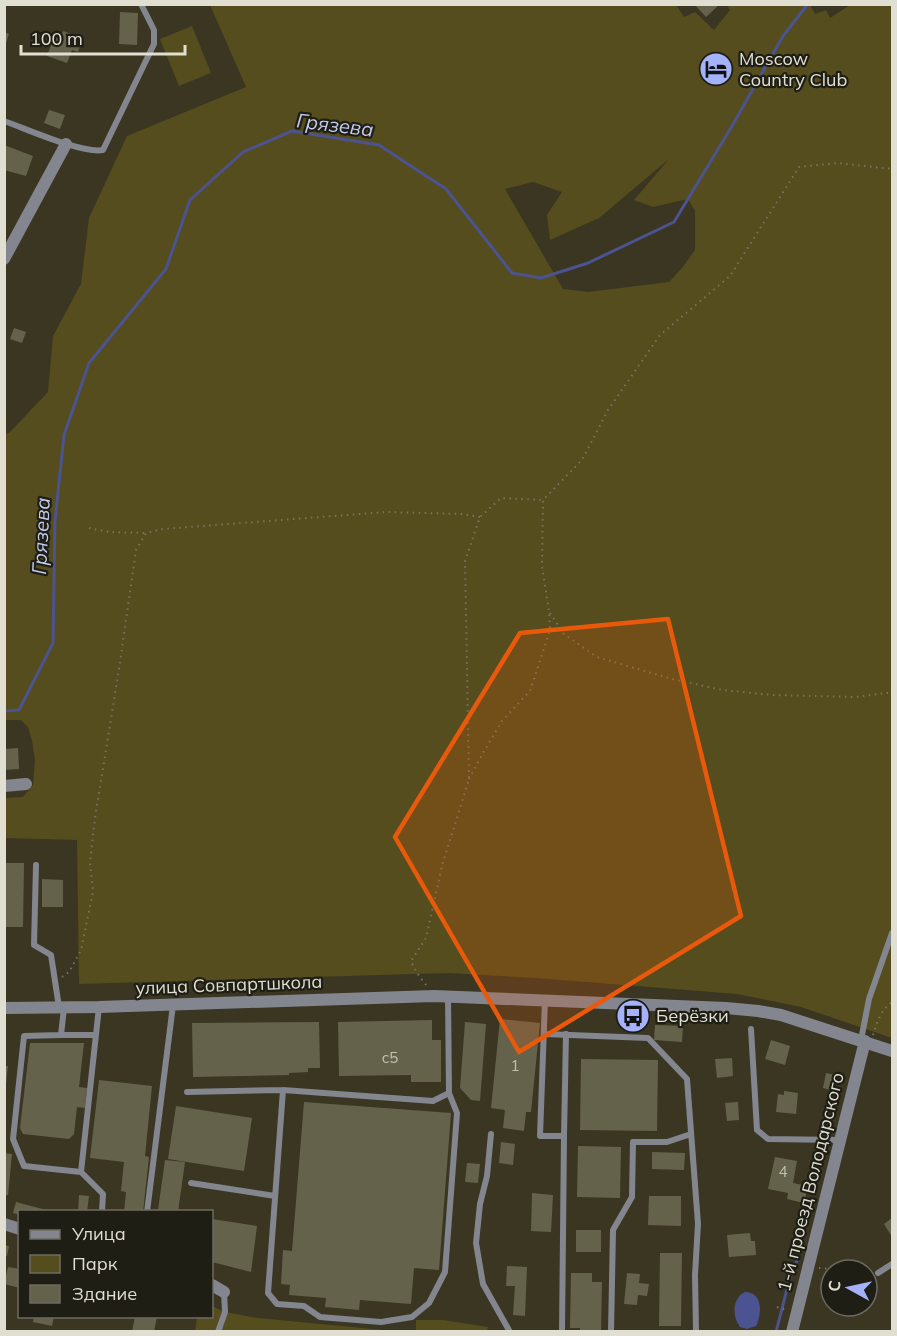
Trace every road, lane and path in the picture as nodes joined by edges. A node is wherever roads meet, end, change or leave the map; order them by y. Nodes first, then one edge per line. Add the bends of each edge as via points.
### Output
1 (141, 4) edge
2 (4, 121) edge
3 (66, 144) junction
4 (892, 169) edge
5 (4, 260) edge
6 (543, 500) junction
7 (480, 517) junction
8 (89, 528) dead end
9 (146, 533) junction
10 (549, 611) junction
11 (892, 693) edge
12 (469, 779) junction
13 (26, 784) dead end
14 (4, 786) edge
15 (36, 866) dead end
16 (892, 933) edge
17 (55, 982) junction
18 (434, 996) junction
19 (452, 996) junction
20 (541, 1000) junction
21 (892, 1002) edge
22 (173, 1005) junction
23 (61, 1007) junction
24 (99, 1007) junction
25 (4, 1008) edge
26 (751, 1029) dead end
27 (544, 1034) junction
28 (566, 1034) junction
29 (61, 1035) junction
30 (96, 1035) junction
31 (866, 1042) junction
32 (892, 1051) edge
33 (283, 1090) junction
34 (187, 1092) dead end
35 (449, 1093) junction
36 (491, 1134) dead end
37 (691, 1134) junction
38 (564, 1136) junction
39 (840, 1140) junction
40 (81, 1172) junction
41 (191, 1183) dead end
42 (275, 1196) junction
43 (102, 1210) edge
44 (147, 1210) edge
45 (892, 1264) edge
46 (809, 1267) junction
47 (819, 1268) edge
48 (879, 1272) edge
49 (213, 1286) edge
50 (224, 1292) joint
51 (777, 1307) dead end
52 (786, 1310) dead end
53 (218, 1332) edge
54 (510, 1332) edge
55 (562, 1332) edge
56 (611, 1332) edge
57 (696, 1332) edge
58 (792, 1332) edge

1 - 3 lane via 154,30 154,44 103,150
2 - 3 lane
3 - 5 street
4 - 6 path via 838,163 799,167 730,276 660,335 608,411 582,460
6 - 7 path via 501,498
6 - 10 path via 542,566
7 - 9 path via 386,512
7 - 12 path via 465,561
8 - 9 path
9 - 17 path via 136,550 95,818 90,862 93,892 84,938 69,972
10 - 11 path via 564,634 597,657 672,679 722,690 773,695 855,697
10 - 12 path via 550,630 530,691 502,721
12 - 18 path via 442,866 426,938 411,962
13 - 14 street
15 - 17 lane via 34,945 51,955
16 - 31 lane via 869,999
17 - 23 lane
18 - 19 street, улица Совпартшкола
18 - 22 street, улица Совпартшкола
19 - 20 street, улица Совпартшкола
19 - 35 lane
20 - 27 lane
20 - 31 street, улица Совпартшкола via 758,1011
21 - 31 path via 885,1007
22 - 24 street, улица Совпартшкола
22 - 44 lane
23 - 24 street, улица Совпартшкола
23 - 25 street, улица Совпартшкола
23 - 29 lane
24 - 30 lane
26 - 39 lane via 757,1130 768,1139
27 - 28 lane
27 - 38 lane via 540,1136
28 - 37 lane via 648,1038 687,1079
28 - 38 lane
29 - 30 lane
29 - 40 lane via 24,1035 13,1139 24,1166
30 - 40 lane
31 - 32 street, улица Совпартшкола
31 - 39 street, 1-й проезд Володарского
33 - 34 lane
33 - 35 lane via 433,1101
33 - 42 lane
35 - 42 lane via 457,1113 445,1272 429,1303 412,1317 381,1322 320,1317 304,1306 277,1304 268,1293
36 - 54 lane via 476,1243 483,1284
37 - 56 lane via 667,1142 633,1142 632,1197 613,1230
37 - 57 lane via 698,1224
38 - 55 lane
39 - 46 street, 1-й проезд Володарского
40 - 43 lane via 104,1194
41 - 42 lane
45 - 48 lane
46 - 47 path
46 - 58 street, 1-й проезд Володарского
49 - 50 street
50 - 53 lane via 225,1312
51 - 52 path

